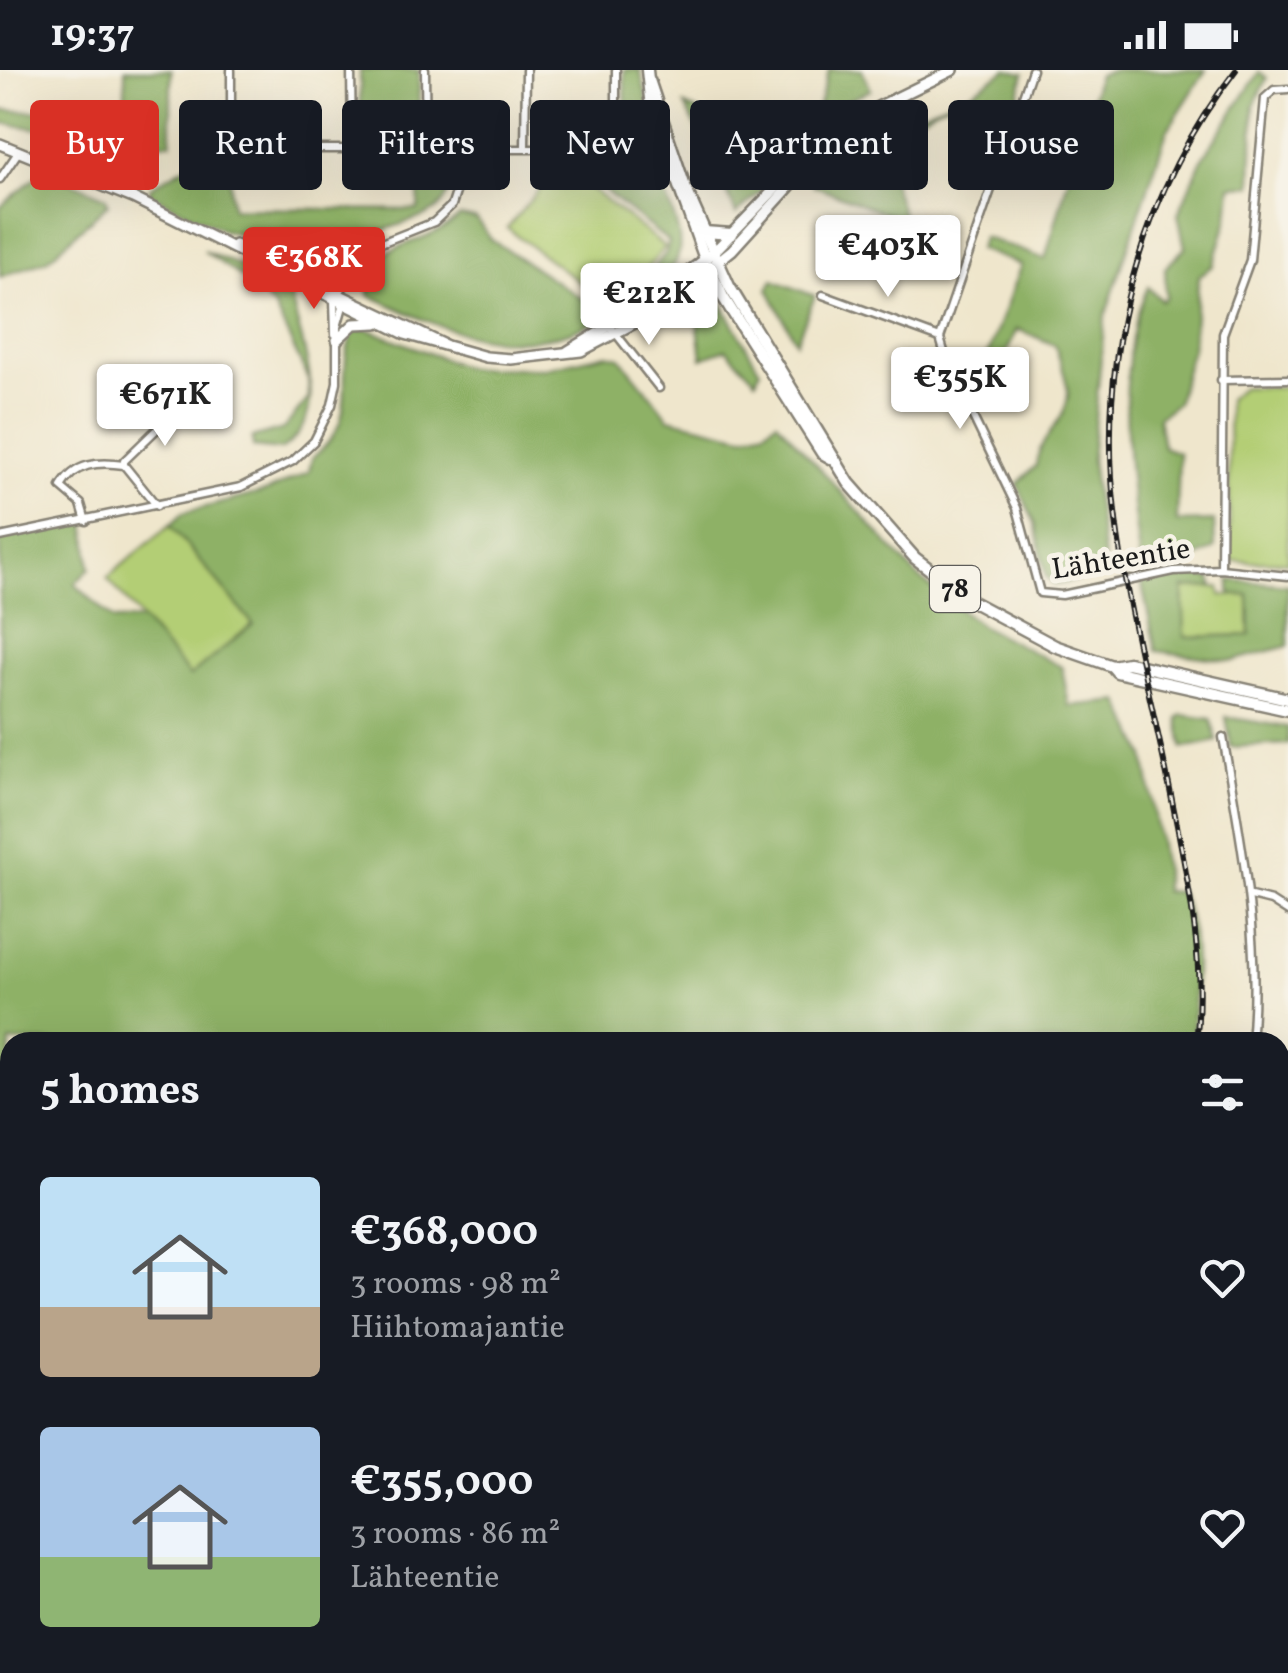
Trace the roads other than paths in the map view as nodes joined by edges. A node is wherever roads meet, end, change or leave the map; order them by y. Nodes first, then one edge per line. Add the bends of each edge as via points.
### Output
1 (231, 70) edge
2 (351, 70) edge
3 (425, 70) edge
4 (526, 70) edge
5 (616, 70) edge
6 (953, 70) edge
7 (1032, 70) edge
8 (648, 75) edge
9 (1288, 90) edge
10 (351, 100) edge
11 (425, 100) edge
12 (892, 100) edge
13 (0, 144) edge
14 (510, 148) edge
15 (525, 148) junction
16 (342, 149) edge
17 (20, 150) junction
18 (0, 179) edge
19 (457, 190) edge
20 (773, 190) edge
21 (781, 190) edge
22 (704, 231) junction
23 (732, 234) junction
24 (711, 261) junction
25 (678, 293) junction
26 (823, 295) dead end
27 (724, 298) junction
28 (340, 299) junction
29 (385, 325) junction
30 (614, 332) junction
31 (940, 338) junction
32 (337, 340) junction
33 (445, 345) junction
34 (1288, 379) edge
35 (1221, 380) junction
36 (658, 388) dead end
37 (176, 415) dead end
38 (836, 461) junction
39 (124, 464) junction
40 (157, 506) junction
41 (86, 521) junction
42 (0, 537) edge
43 (1221, 569) junction
44 (1288, 576) edge
45 (1112, 666) junction
46 (1288, 698) edge
47 (1288, 710) edge
48 (1223, 737) dead end
49 (1251, 896) junction
50 (1288, 912) edge
51 (1252, 1032) edge

1 - 16 street via 231,149
2 - 10 street
3 - 11 street
4 - 15 street
5 - 15 street via 614,146
6 - 12 street
7 - 31 street
8 - 22 main road, 78
8 - 24 main road, 78 via 660,136
9 - 35 street via 1265,98 1250,260 1225,322
13 - 17 street
14 - 15 street
17 - 18 street
17 - 28 street
19 - 28 street via 444,214 371,247
20 - 23 street
21 - 24 street
22 - 23 main road
22 - 24 main road, 78
23 - 24 street
24 - 25 street
24 - 27 main road, 78
24 - 30 street
24 - 38 main road, 78
25 - 27 main road via 706,286
25 - 30 street
26 - 31 street
27 - 38 main road, 78 via 822,453
28 - 29 street
28 - 32 street via 332,326
28 - 33 street
29 - 32 street via 354,324
29 - 33 street
30 - 33 street via 568,351 512,359
30 - 36 street
31 - 43 street, Lähteentie via 1017,508 1042,596 1174,570
32 - 40 street via 332,405 314,441 293,462 255,483
34 - 35 street
35 - 43 street
37 - 39 street
38 - 45 main road, 78 via 900,542 971,601 1038,638
39 - 40 street
39 - 41 street via 70,473 61,487 81,504
40 - 41 street
41 - 42 street
43 - 44 street, Lähteentie
45 - 46 main road, 78
45 - 47 main road, 78
48 - 49 street
49 - 50 street
49 - 51 street

